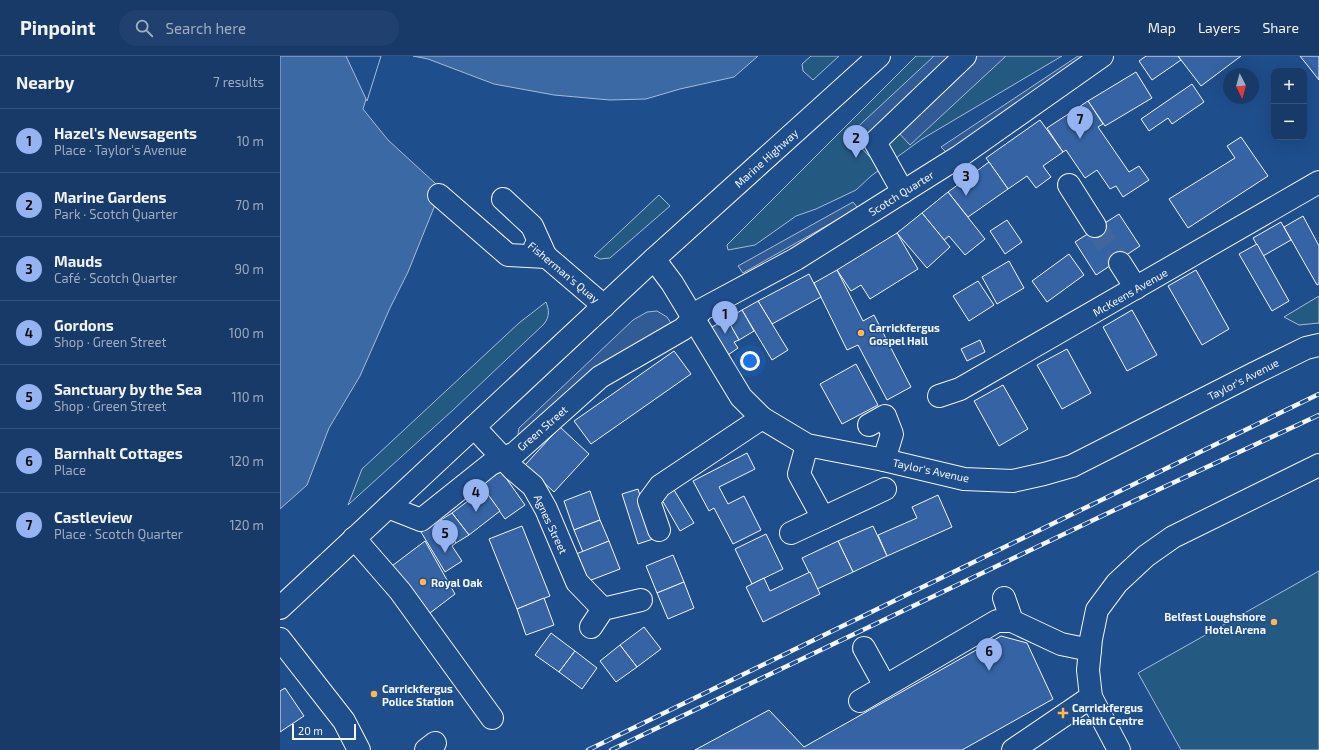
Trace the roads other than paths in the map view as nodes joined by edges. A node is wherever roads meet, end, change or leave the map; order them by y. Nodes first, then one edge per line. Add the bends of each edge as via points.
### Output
1 (879, 56) edge
2 (965, 56) edge
3 (1102, 56) edge
4 (1319, 182) edge
5 (1068, 185) dead end
6 (903, 192) junction
7 (439, 195) dead end
8 (503, 199) dead end
9 (1095, 226) tunnel mouth
10 (523, 238) dead end
11 (546, 257) junction
12 (654, 259) junction
13 (1120, 264) tunnel mouth
14 (1136, 288) junction
15 (604, 306) junction
16 (693, 318) junction
17 (1319, 345) edge
18 (939, 396) dead end
19 (762, 418) junction
20 (869, 425) dead end
21 (474, 427) junction
22 (807, 445) junction
23 (503, 458) junction
24 (884, 460) junction
25 (1319, 465) edge
26 (884, 489) dead end
27 (388, 507) junction
28 (823, 518) junction
29 (659, 530) dead end
30 (791, 534) dead end
31 (354, 538) junction
32 (1004, 598) dead end
33 (641, 600) dead end
34 (280, 608) edge
35 (602, 609) junction
36 (1012, 622) junction
37 (591, 627) dead end
38 (280, 639) edge
39 (864, 648) dead end
40 (1090, 650) junction
41 (885, 686) junction
42 (1091, 697) junction
43 (860, 701) dead end
44 (492, 718) dead end
45 (1023, 747) edge
46 (360, 750) edge
47 (1119, 750) edge

1 - 12 street, Marine Highway
2 - 6 street via 874,142
3 - 6 street, Scotch Quarter via 960,156
4 - 14 street, McKeens Avenue
5 - 9 street
6 - 16 street, Scotch Quarter via 796,259 703,309
7 - 11 street via 508,255
8 - 11 street via 532,226
10 - 11 street, Fisherman's Quay
11 - 15 street, Fisherman's Quay
12 - 15 street
12 - 16 street, Taylor's Avenue
13 - 14 street
14 - 18 street, McKeens Avenue via 960,389
15 - 21 street
16 - 19 street, Taylor's Avenue via 742,397
16 - 23 street, Green Street via 683,329 600,377 524,445
17 - 24 street, Taylor's Avenue via 1306,348 1261,370 1072,466 1044,474 1013,481 964,479
19 - 22 street, Taylor's Avenue
19 - 29 street via 660,486 649,501
20 - 24 street via 885,416 892,434
21 - 23 street, Agnes Street
21 - 27 street
22 - 24 street, Taylor's Avenue
22 - 28 street via 799,474
23 - 27 street, Green Street via 491,464 421,520
23 - 35 street, Agnes Street via 532,486 546,508 577,582
25 - 40 street via 1173,537 1146,556 1117,583 1097,610
26 - 28 street
27 - 31 street
28 - 30 street
31 - 34 street
31 - 44 street via 400,591
32 - 36 street
33 - 35 street
35 - 37 street
36 - 40 street via 1061,644
36 - 41 street via 997,621
38 - 46 street via 344,721
39 - 41 street
40 - 42 street via 1088,670
41 - 43 street
42 - 45 street
42 - 47 street

